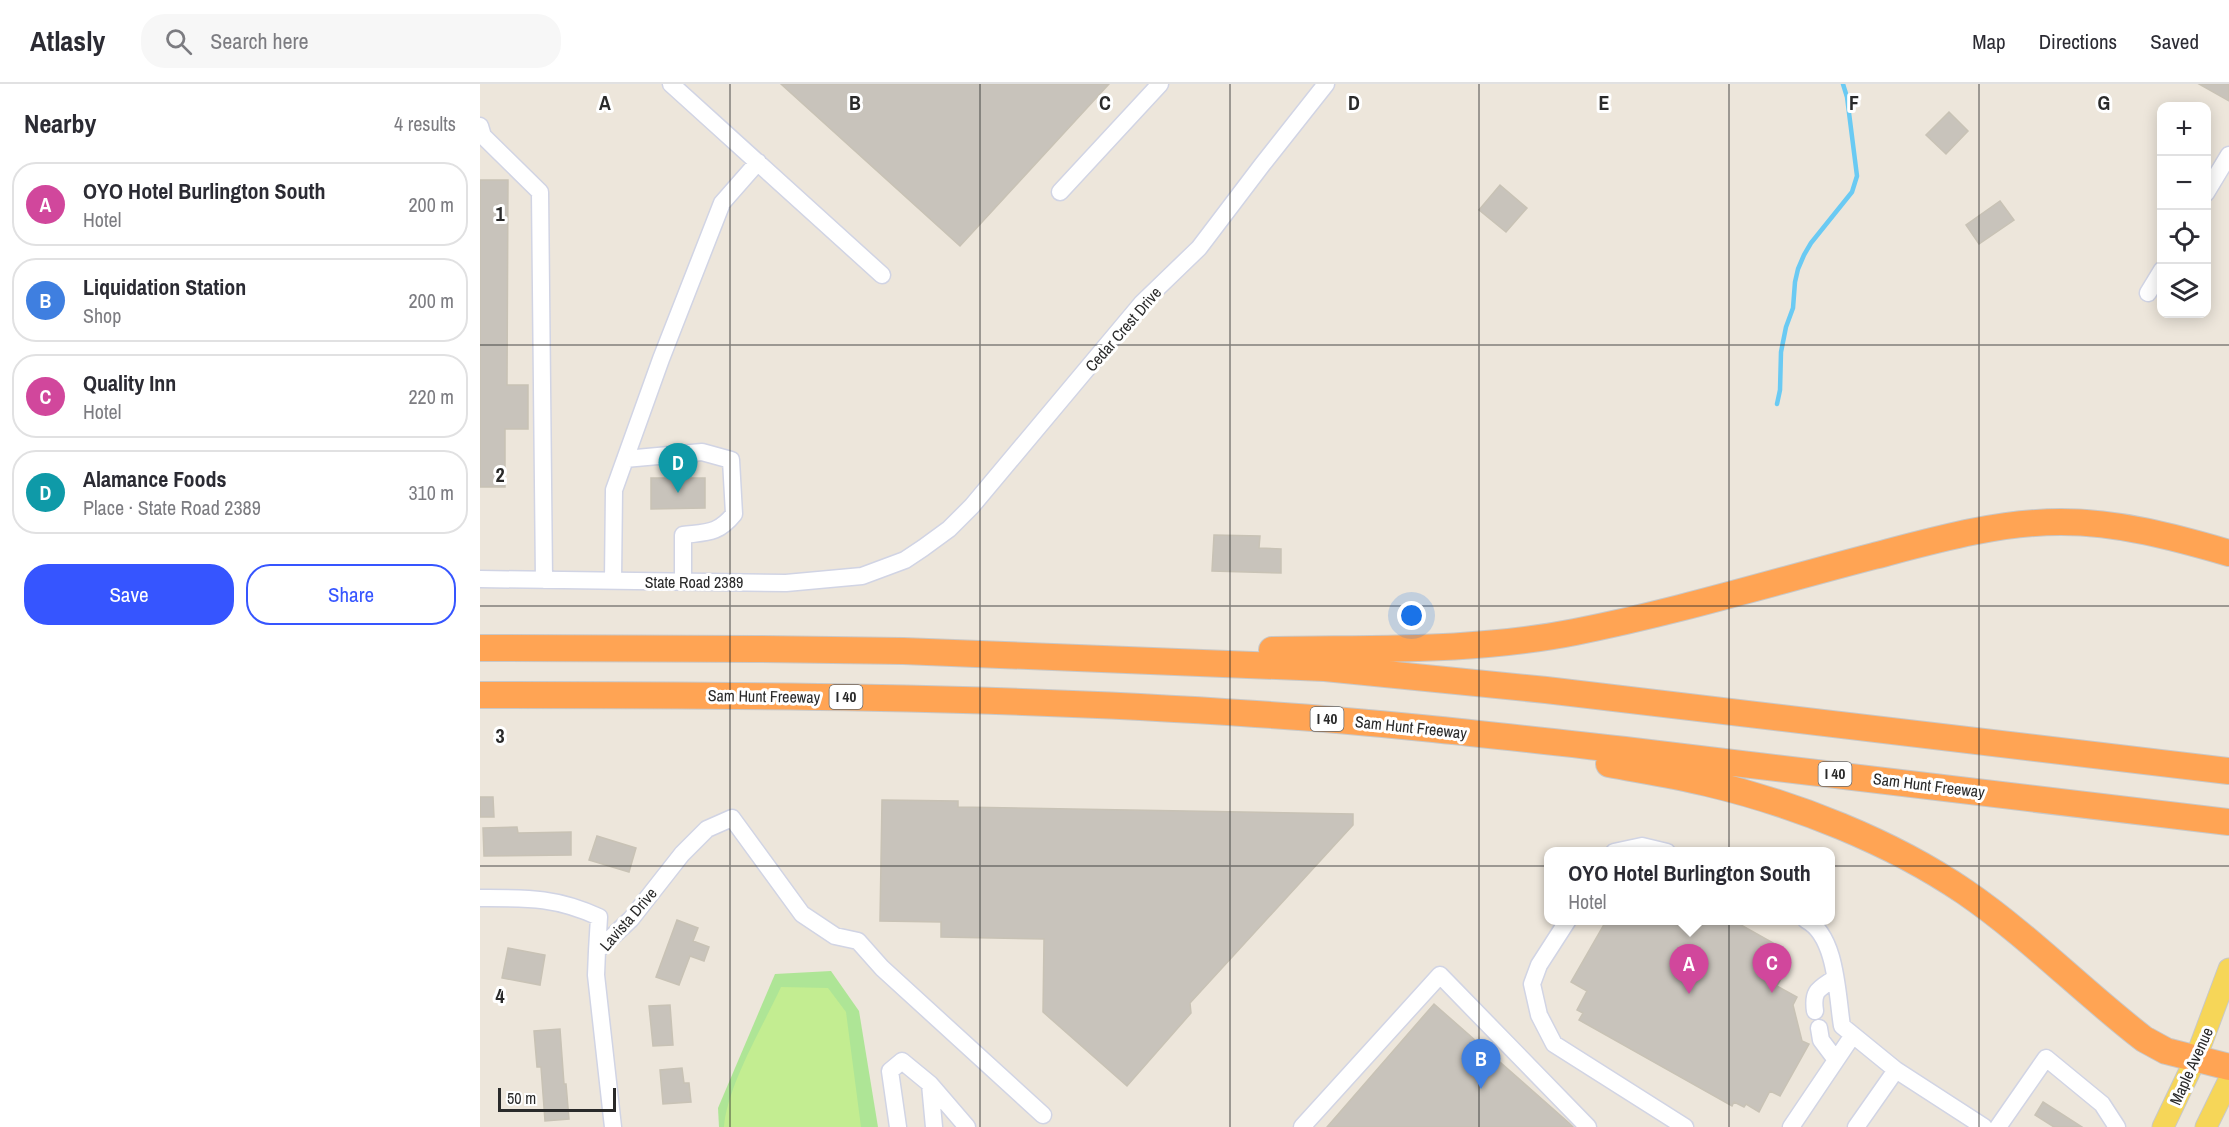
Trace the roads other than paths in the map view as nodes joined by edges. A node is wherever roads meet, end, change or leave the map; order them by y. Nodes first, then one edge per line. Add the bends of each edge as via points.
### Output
1 (671, 84) edge
2 (1160, 84) edge
3 (1326, 84) edge
4 (480, 126) edge
5 (2229, 155) edge
6 (758, 162) junction
7 (2211, 185) edge
8 (1060, 192) dead end
9 (882, 275) dead end
10 (2157, 278) edge
11 (2148, 292) dead end
12 (626, 459) junction
13 (2229, 553) edge
14 (905, 560) joint
15 (480, 579) edge
16 (544, 580) junction
17 (614, 581) junction
18 (683, 582) junction
19 (480, 648) edge
20 (1022, 655) junction
21 (480, 695) edge
22 (1441, 730) junction
23 (2229, 771) edge
24 (2229, 822) edge
25 (480, 898) edge
26 (1565, 925) edge
27 (1814, 925) edge
28 (597, 951) junction
29 (2229, 969) edge
30 (1834, 978) junction
31 (1853, 1035) junction
32 (1836, 1060) junction
33 (2195, 1060) junction
34 (2229, 1067) edge
35 (1896, 1070) junction
36 (2229, 1080) edge
37 (930, 1084) junction
38 (1043, 1115) dead end
39 (613, 1127) edge
40 (898, 1127) edge
41 (934, 1127) edge
42 (967, 1127) edge
43 (1302, 1127) edge
44 (1588, 1127) edge
45 (1685, 1127) edge
46 (1791, 1127) edge
47 (1856, 1127) edge
48 (1984, 1127) edge
49 (1998, 1127) edge
50 (2117, 1127) edge
51 (2163, 1127) edge
52 (2206, 1127) edge

1 - 6 street
2 - 8 street
3 - 14 street, Cedar Crest Drive via 1199,248 1142,303 972,506 949,529
4 - 16 street via 483,136 540,192
5 - 7 street
6 - 9 street
6 - 12 street via 722,204
10 - 11 street
12 - 17 street via 614,490
12 - 18 street via 702,452 731,460 734,514 714,531 683,535
13 - 20 highway via 2102,523 2029,524 1949,537 1627,621 1524,640 1421,649
14 - 18 street, State Road 2389 via 862,576 786,583
15 - 16 street, State Road 2389
16 - 17 street, State Road 2389
17 - 18 street, State Road 2389
19 - 20 highway
20 - 23 highway via 1337,669
21 - 22 highway, Sam Hunt Freeway / I 40 via 692,695 1076,704
22 - 24 highway, Sam Hunt Freeway / I 40
22 - 33 highway via 1706,783 1812,816 1880,844 1923,866 2002,919 2144,1039
25 - 28 street via 555,901 599,917
26 - 45 street via 1539,965 1532,984 1539,1015 1554,1044
27 - 30 street via 1830,948
28 - 38 street, Lavista Drive via 631,919 698,837 732,818 802,915 835,936 858,941 882,968
28 - 39 street, Lavista Drive via 596,975
29 - 33 main road, Maple Avenue
30 - 31 street via 1842,1026
30 - 32 street via 1817,990 1813,998 1821,1040
31 - 32 street
31 - 35 street
32 - 46 street
33 - 34 highway
33 - 51 main road, Maple Avenue
35 - 47 street
35 - 48 street
36 - 52 main road
37 - 40 street via 902,1061 890,1071
37 - 41 street
37 - 42 street
43 - 44 street via 1440,975
49 - 50 street via 2046,1058 2102,1104

